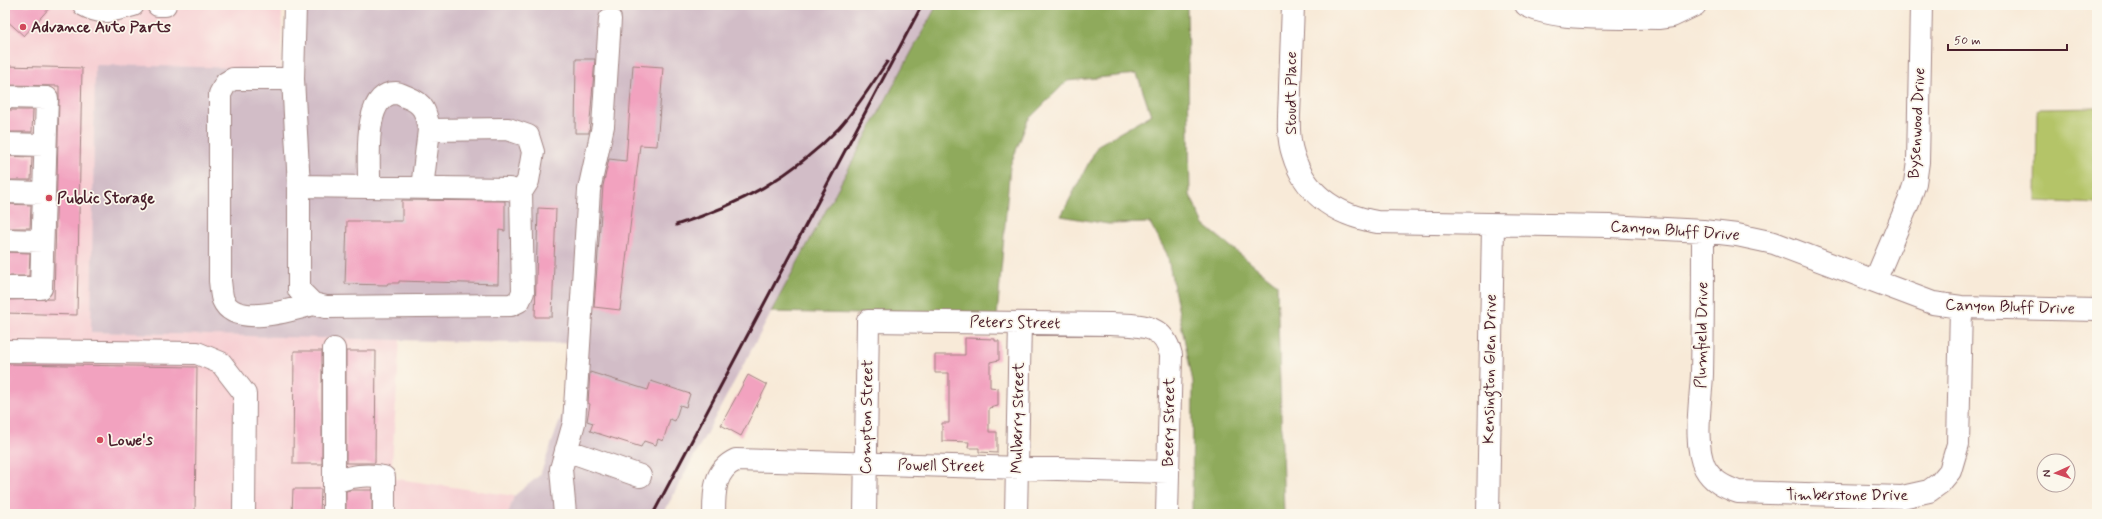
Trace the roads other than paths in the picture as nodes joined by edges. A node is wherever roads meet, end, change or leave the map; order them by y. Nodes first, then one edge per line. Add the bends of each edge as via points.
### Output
1 (84, 5) edge
2 (133, 5) edge
3 (158, 5) edge
4 (165, 5) edge
5 (295, 5) edge
6 (1293, 5) edge
7 (1526, 5) edge
8 (1695, 5) edge
9 (1921, 5) edge
10 (610, 19) dead end
11 (293, 79) junction
12 (5, 97) edge
13 (429, 130) junction
14 (5, 144) edge
15 (45, 145) junction
16 (1303, 178) joint
17 (299, 186) junction
18 (369, 187) junction
19 (422, 188) junction
20 (5, 192) edge
21 (521, 192) junction
22 (44, 193) junction
23 (1493, 225) junction
24 (1703, 231) junction
25 (5, 240) edge
26 (42, 241) junction
27 (1875, 281) junction
28 (5, 288) edge
29 (314, 304) junction
30 (1961, 307) junction
31 (2097, 310) edge
32 (868, 321) joint
33 (1020, 323) junction
34 (1160, 333) joint
35 (334, 349) dead end
36 (5, 351) edge
37 (1699, 439) joint
38 (566, 450) junction
39 (866, 464) junction
40 (1017, 468) junction
41 (1168, 472) junction
42 (640, 476) dead end
43 (334, 483) junction
44 (244, 514) edge
45 (334, 514) edge
46 (384, 514) edge
47 (565, 514) edge
48 (714, 514) edge
49 (865, 514) edge
50 (1016, 514) edge
51 (1167, 514) edge
52 (1488, 514) edge

1 - 2 street via 96,11
3 - 4 street
5 - 11 street
6 - 16 street, Stoudt Place via 1289,127 1292,153
7 - 8 street via 1556,15 1658,18 1672,16
9 - 27 street, Bysenwood Drive via 1918,162 1915,183
10 - 38 street via 603,126 589,190 574,423
11 - 17 street
11 - 29 street via 233,79 226,83 220,94 220,281 223,300 230,309 240,314 268,314
12 - 15 street via 47,98
13 - 18 street via 425,110 413,99 396,92 376,103 370,122
13 - 19 street
13 - 21 street via 508,129 528,136 534,152 528,181
14 - 15 street
15 - 22 street
16 - 23 street, Canyon Bluff Drive via 1318,196 1356,218 1377,222
17 - 18 street
17 - 29 street via 299,290
18 - 19 street
19 - 21 street via 508,189
20 - 22 street
21 - 29 street via 523,292 519,301 511,305 326,307
22 - 26 street
23 - 24 street, Canyon Bluff Drive via 1609,226
23 - 52 street, Kensington Glen Drive
24 - 27 street, Canyon Bluff Drive via 1774,243
24 - 37 street, Plumfield Drive
25 - 26 street
26 - 28 street via 41,288
27 - 30 street, Canyon Bluff Drive via 1925,301
30 - 31 street, Canyon Bluff Drive
30 - 37 street, Timberstone Drive via 1958,444 1950,471 1940,483 1929,490 1902,497 1738,492 1725,488 1713,480 1704,467
32 - 33 street, Peters Street
32 - 39 street, Compton Street
33 - 34 street, Peters Street via 1141,326
33 - 40 street, Mulberry Street
34 - 41 street, Beery Street via 1168,343 1171,355
35 - 43 street
36 - 44 street via 197,353 221,363 245,394
38 - 42 street
38 - 47 street via 561,469
39 - 40 street, Powell Street
39 - 48 street, Powell Street via 736,460 726,465 720,473 715,489
39 - 49 street, Compton Street
40 - 41 street, Powell Street
40 - 50 street, Mulberry Street
41 - 51 street, Beery Street
43 - 45 street
43 - 46 street via 344,478 366,474 384,477

